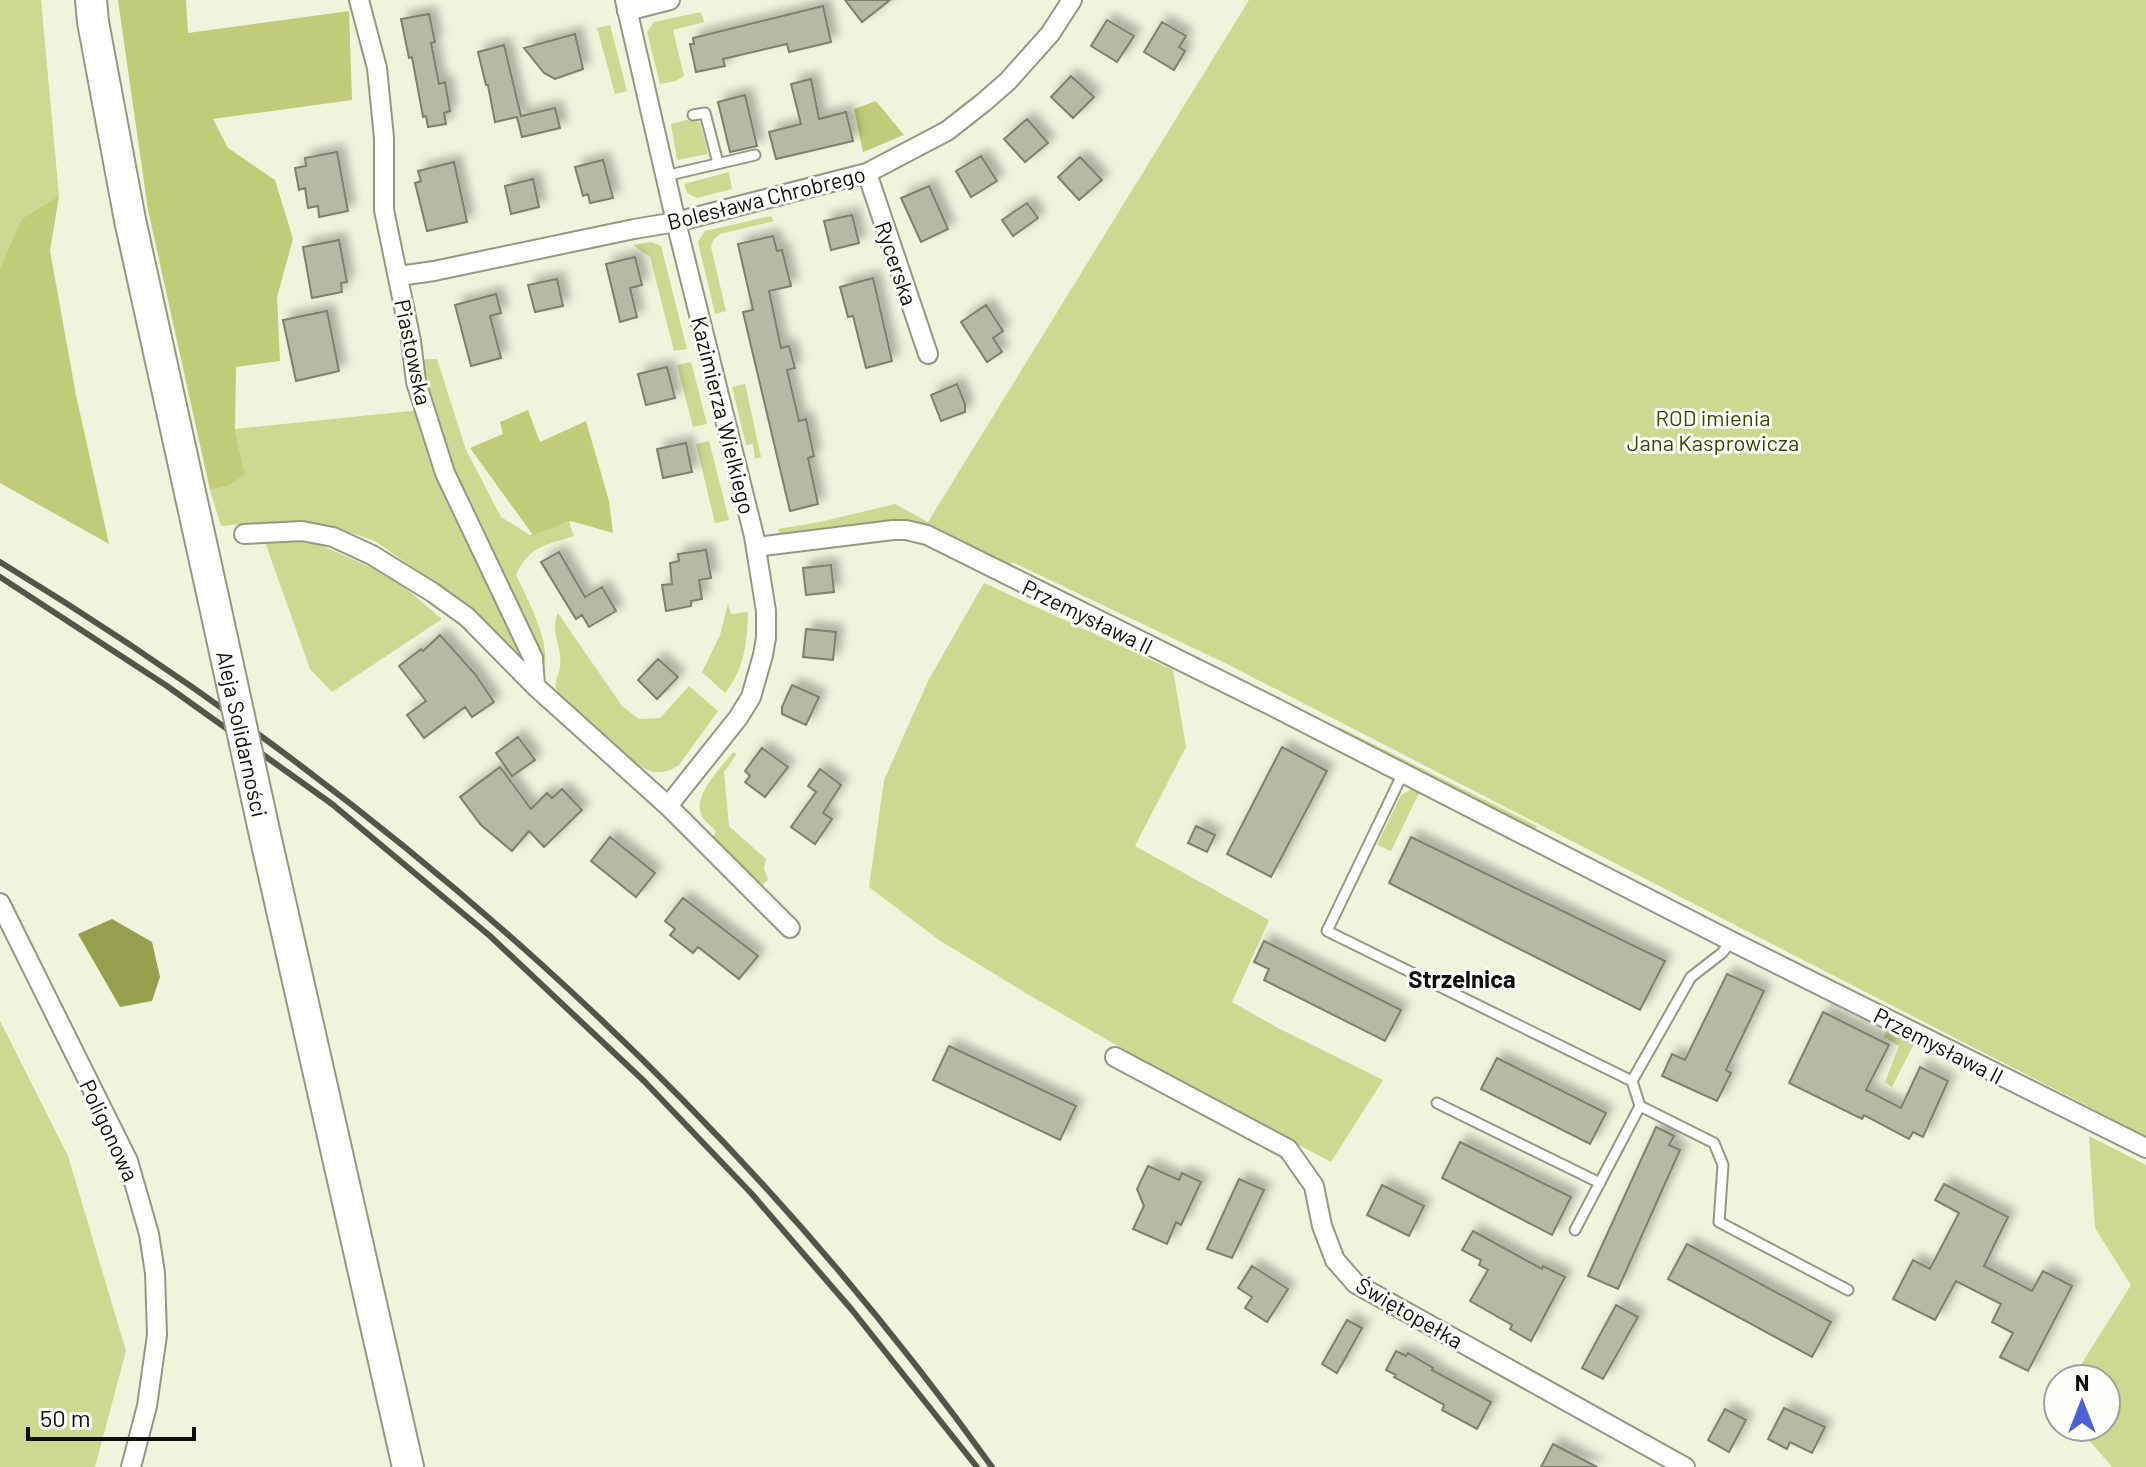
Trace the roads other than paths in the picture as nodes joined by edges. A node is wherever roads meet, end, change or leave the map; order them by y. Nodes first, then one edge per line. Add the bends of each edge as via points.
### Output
1 (91, 0) edge
2 (359, 0) edge
3 (670, 0) edge
4 (1072, 0) edge
5 (626, 6) edge
6 (693, 115) dead end
7 (755, 155) dead end
8 (718, 163) junction
9 (867, 173) junction
10 (665, 176) junction
11 (676, 222) junction
12 (399, 276) junction
13 (928, 354) dead end
14 (244, 534) dead end
15 (756, 547) junction
16 (535, 686) junction
17 (1403, 773) junction
18 (668, 806) junction
19 (0, 903) edge
20 (790, 928) dead end
21 (1731, 941) junction
22 (1115, 1057) dead end
23 (1632, 1081) junction
24 (1437, 1103) dead end
25 (1640, 1106) junction
26 (2146, 1148) edge
27 (1600, 1183) junction
28 (1575, 1230) dead end
29 (1848, 1290) dead end
30 (131, 1467) edge
31 (408, 1467) edge
32 (1685, 1467) edge

1 - 31 main road, Aleja Solidarności, bridge via 130,220
2 - 12 street, Piastowska via 377,68 384,210
3 - 5 street
4 - 9 street, Bolesława Chrobrego via 1050,34 984,102 947,131
5 - 10 street, Kazimierza Wielkiego
6 - 8 lane via 705,113
7 - 8 lane
8 - 10 lane
9 - 11 street, Bolesława Chrobrego
9 - 13 street, Rycerska
10 - 11 street, Kazimierza Wielkiego
11 - 12 street, Bolesława Chrobrego
11 - 15 street, Kazimierza Wielkiego
12 - 16 street, Piastowska via 416,382 445,473 533,658
14 - 16 street via 302,531 333,537 372,555 467,617
15 - 17 street, Przemysława II via 916,531
15 - 18 street, Kazimierza Wielkiego via 766,611 758,677 738,718
16 - 18 street
17 - 21 street, Przemysława II
17 - 23 lane via 1327,931
18 - 20 street
19 - 30 street, Poligonowa via 128,1161 149,1234 157,1335
21 - 23 lane via 1691,977
21 - 26 street, Przemysława II
22 - 32 street, Świętopełka via 1288,1149 1314,1186 1335,1260 1356,1284
23 - 25 lane
24 - 27 lane
25 - 27 lane
25 - 29 lane via 1714,1143 1723,1165 1719,1222
27 - 28 lane

